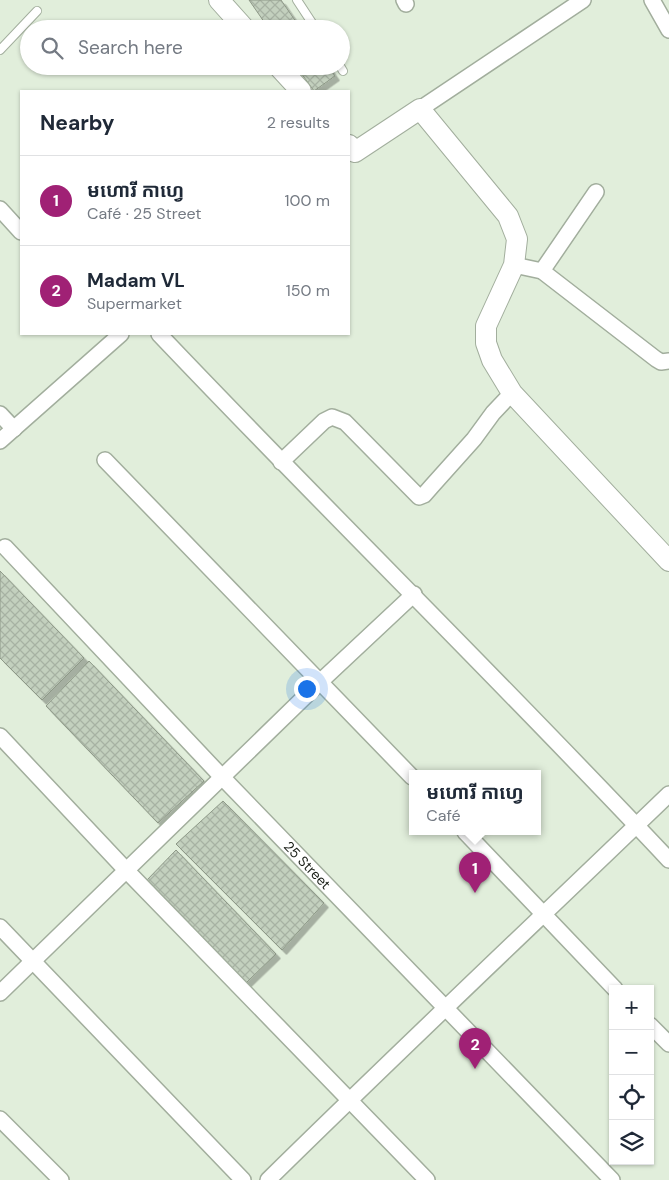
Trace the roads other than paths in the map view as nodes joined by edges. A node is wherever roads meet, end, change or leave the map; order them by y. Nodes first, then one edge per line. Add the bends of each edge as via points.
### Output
1 (219, 0) edge
2 (297, 0) edge
3 (583, 0) edge
4 (652, 0) edge
5 (37, 11) dead end
6 (28, 20) edge
7 (237, 20) edge
8 (310, 20) edge
9 (20, 29) edge
10 (669, 30) edge
11 (0, 50) edge
12 (286, 75) edge
13 (300, 90) edge
14 (420, 109) junction
15 (351, 151) edge
16 (596, 192) dead end
17 (0, 209) edge
18 (20, 231) edge
19 (514, 264) junction
20 (542, 271) junction
21 (118, 335) edge
22 (160, 335) edge
23 (669, 361) edge
24 (512, 392) junction
25 (0, 414) edge
26 (14, 429) junction
27 (0, 441) edge
28 (105, 460) dead end
29 (281, 462) junction
30 (5, 548) dead end
31 (669, 561) edge
32 (414, 594) junction
33 (321, 681) junction
34 (0, 736) edge
35 (409, 774) edge
36 (222, 777) junction
37 (669, 794) edge
38 (636, 825) junction
39 (468, 835) edge
40 (669, 860) edge
41 (126, 870) junction
42 (544, 915) junction
43 (0, 927) edge
44 (33, 961) junction
45 (611, 985) edge
46 (0, 993) edge
47 (445, 1007) junction
48 (654, 1029) edge
49 (669, 1044) edge
50 (349, 1100) junction
51 (0, 1118) edge
52 (61, 1180) edge
53 (244, 1180) edge
54 (268, 1180) edge
55 (427, 1180) edge
56 (612, 1180) edge

1 - 7 street
2 - 8 lane
3 - 14 street
4 - 10 street
5 - 6 lane
9 - 11 lane
12 - 13 street
14 - 15 street
14 - 19 street via 508,216 517,239
16 - 20 street
17 - 18 street
19 - 20 street
19 - 24 street via 486,326 486,343 492,360
20 - 23 street via 656,359
21 - 26 street
22 - 29 street
24 - 29 street via 432,487 419,497 345,422 332,417 324,420
24 - 31 street
25 - 26 street
26 - 27 street
28 - 33 street
29 - 32 street
30 - 36 street, 25 Street
32 - 33 street
32 - 38 street
33 - 35 street
33 - 36 street
34 - 41 street
36 - 41 street
36 - 47 street, 25 Street
37 - 38 street
38 - 40 street
38 - 42 street
39 - 42 street
41 - 44 street
41 - 50 street
42 - 45 street
42 - 47 street
43 - 44 street
44 - 46 street
44 - 53 street
47 - 50 street
47 - 56 street, 25 Street
48 - 49 street
50 - 54 street
50 - 55 street
51 - 52 street

